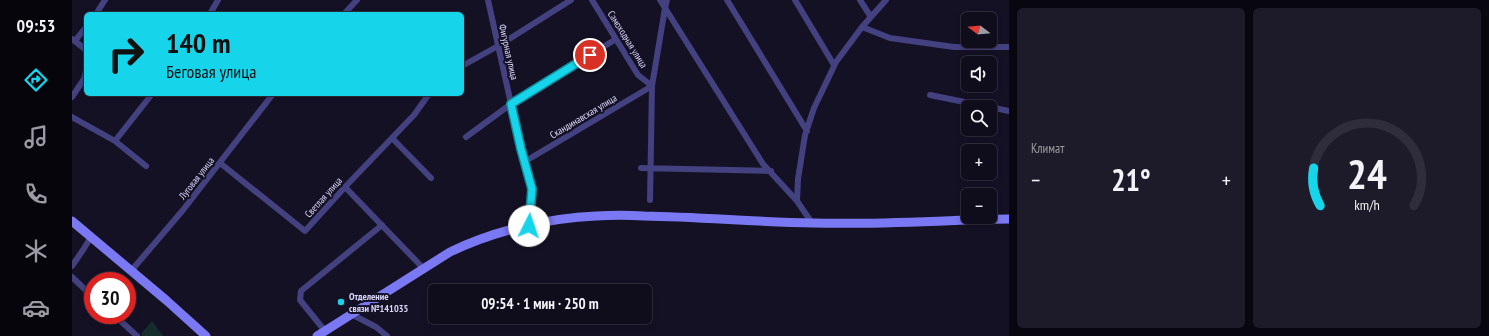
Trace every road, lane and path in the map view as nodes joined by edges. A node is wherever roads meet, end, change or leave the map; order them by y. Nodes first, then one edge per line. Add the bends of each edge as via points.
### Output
1 (105, 0) edge
2 (218, 0) edge
3 (488, 0) edge
4 (571, 0) edge
5 (592, 0) edge
6 (660, 0) edge
7 (667, 0) edge
8 (727, 0) edge
9 (795, 0) edge
10 (860, 0) edge
11 (886, 0) edge
12 (353, 1) edge
13 (665, 8) junction
14 (97, 12) edge
15 (211, 12) edge
16 (345, 12) edge
17 (871, 17) junction
18 (862, 27) junction
19 (84, 29) edge
20 (616, 39) junction
21 (74, 40) edge
22 (498, 46) junction
23 (1009, 47) edge
24 (84, 49) edge
25 (464, 65) edge
26 (834, 65) junction
27 (84, 79) edge
28 (652, 86) junction
29 (930, 95) dead end
30 (150, 96) edge
31 (271, 96) edge
32 (428, 96) edge
33 (72, 97) edge
34 (961, 101) edge
35 (511, 104) junction
36 (997, 108) edge
37 (1009, 111) edge
38 (72, 117) edge
39 (807, 131) junction
40 (466, 137) dead end
41 (392, 138) junction
42 (115, 141) junction
43 (524, 162) junction
44 (220, 163) junction
45 (146, 166) dead end
46 (641, 168) dead end
47 (651, 168) junction
48 (771, 172) junction
49 (431, 178) dead end
50 (346, 187) junction
51 (650, 200) dead end
52 (797, 201) junction
53 (1009, 220) edge
54 (72, 221) edge
55 (812, 223) junction
56 (382, 225) junction
57 (529, 226) junction
58 (91, 237) junction
59 (72, 266) edge
60 (423, 268) junction
61 (131, 271) junction
62 (72, 277) edge
63 (84, 288) edge
64 (351, 314) junction
65 (124, 324) edge
66 (321, 334) edge
67 (137, 336) edge
68 (206, 336) edge
69 (387, 336) edge

1 - 14 street
2 - 15 street
3 - 22 street, Фигурная улица
4 - 22 street
5 - 20 street, Самоходная улица
6 - 13 street
7 - 13 street
8 - 39 street
9 - 26 street
10 - 17 street
11 - 17 street
12 - 16 street
13 - 28 street
13 - 48 street via 763,164
17 - 18 street
18 - 23 street via 890,38 954,47
18 - 26 street
19 - 21 street
20 - 28 street, Самоходная улица via 638,75
20 - 35 street
21 - 24 street
22 - 25 street
22 - 35 street, Фигурная улица
26 - 39 street via 814,108
27 - 33 street
28 - 43 street, Скандинавская улица
28 - 47 street
29 - 34 street
30 - 42 street
31 - 44 street, Луговая улица
32 - 41 street, Светлая улица
35 - 40 street
35 - 43 street, Фигурная улица
36 - 37 street
38 - 42 street
39 - 52 street via 798,179
41 - 49 street
41 - 50 street, Светлая улица
42 - 45 street
43 - 57 street, Фигурная улица via 532,189
44 - 50 street, Светлая улица via 305,231
44 - 61 street, Луговая улица via 184,210
46 - 47 street
47 - 48 street
47 - 51 street
48 - 52 street
50 - 56 street
52 - 55 street
53 - 55 street
54 - 58 street
55 - 57 street via 597,215
56 - 60 street
56 - 66 street via 301,291 300,300
57 - 60 street via 468,243
58 - 59 street
58 - 61 street
60 - 64 street
61 - 68 street
62 - 63 street
64 - 66 street
64 - 69 street
65 - 67 street

